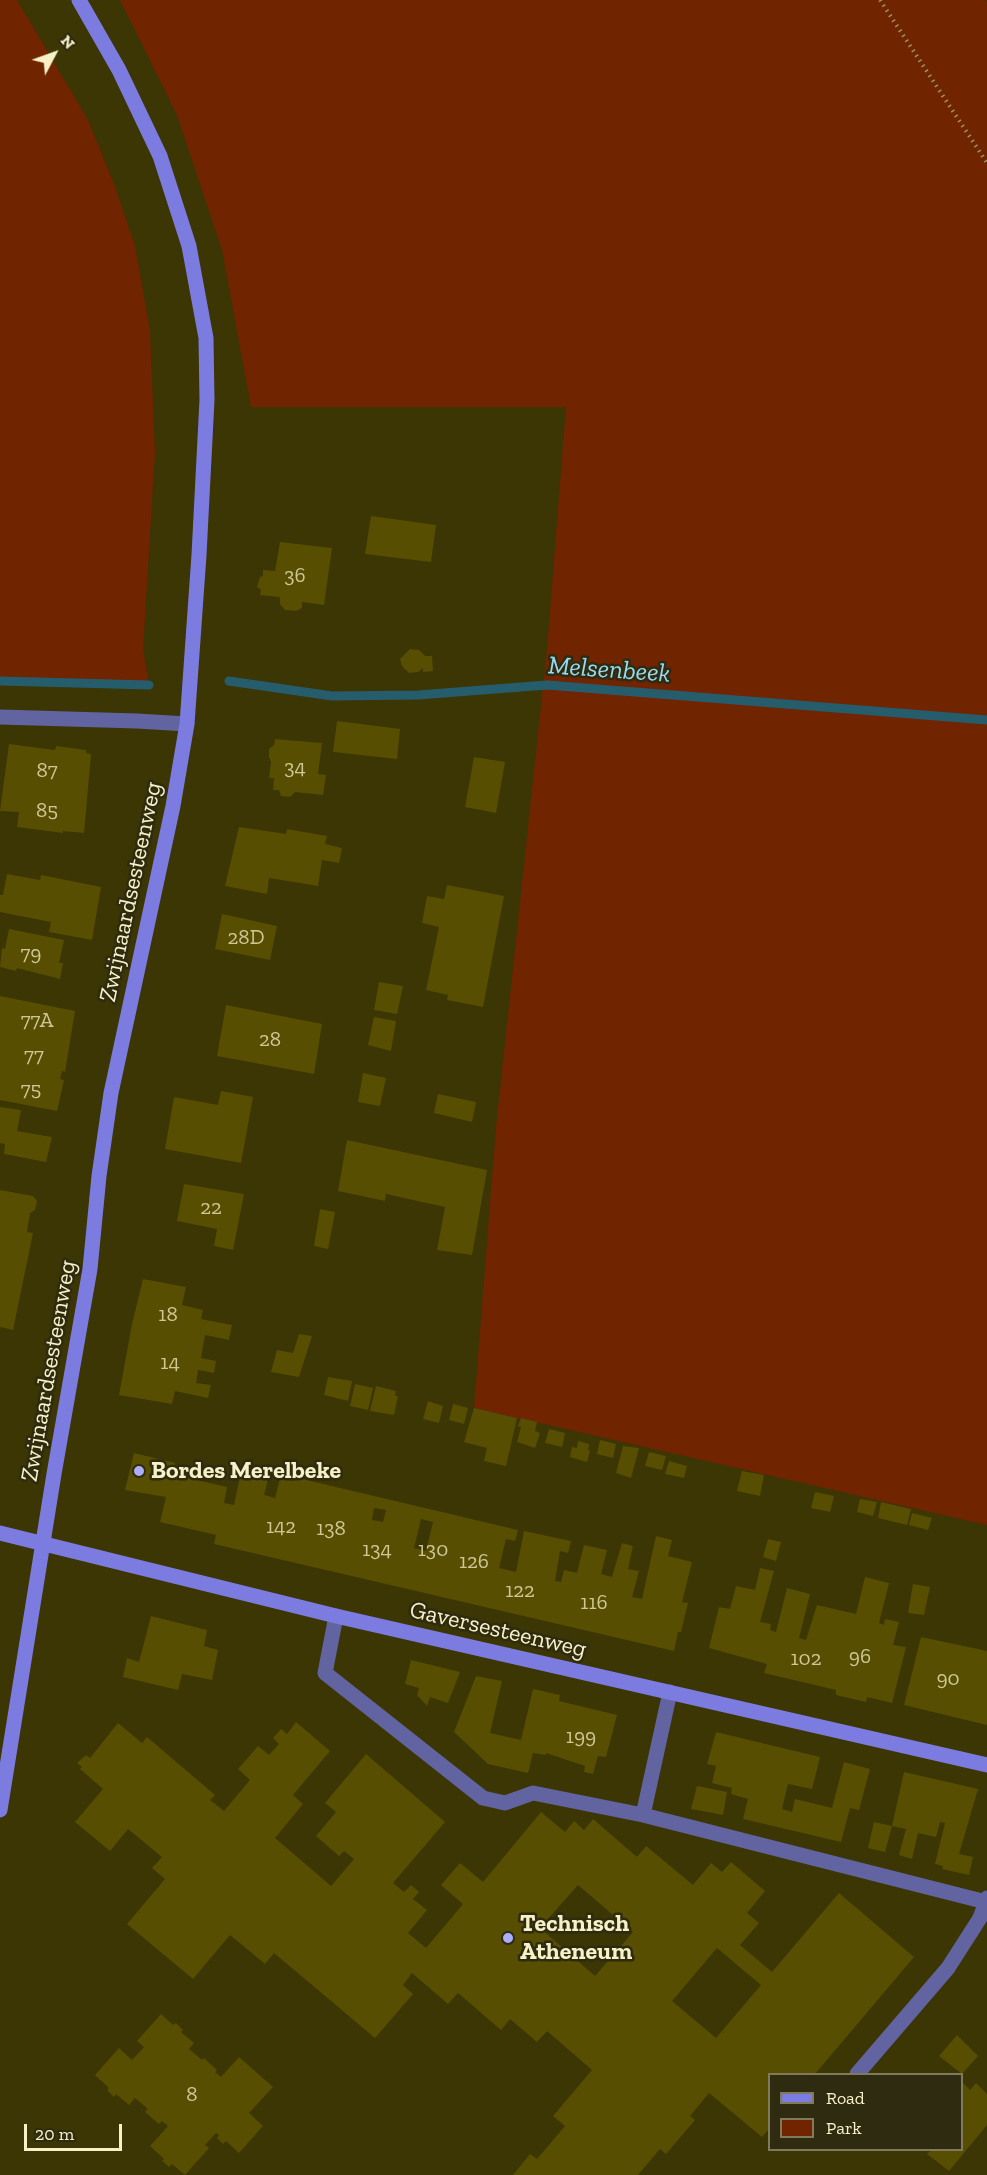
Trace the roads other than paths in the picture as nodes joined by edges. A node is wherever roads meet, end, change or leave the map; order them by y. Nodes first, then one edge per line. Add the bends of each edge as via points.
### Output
1 (78, 0) edge
2 (0, 717) edge
3 (187, 724) junction
4 (0, 1533) edge
5 (42, 1543) junction
6 (336, 1616) junction
7 (670, 1692) junction
8 (987, 1765) edge
9 (0, 1810) edge
10 (644, 1815) junction
11 (987, 1900) edge
12 (858, 2073) edge

1 - 3 main road, Zwijnaardsesteenweg via 119,70 159,156 189,246 206,338 201,531
2 - 3 street
3 - 5 main road, Zwijnaardsesteenweg via 111,1093 90,1269
4 - 5 main road, Gaversesteenweg
5 - 6 main road, Gaversesteenweg
5 - 9 main road, Zwijnaardsesteenweg
6 - 7 main road, Gaversesteenweg
6 - 10 street via 325,1673 483,1798 505,1803 533,1793
7 - 8 main road, Gaversesteenweg
7 - 10 street
10 - 11 street
11 - 12 street via 948,1968

